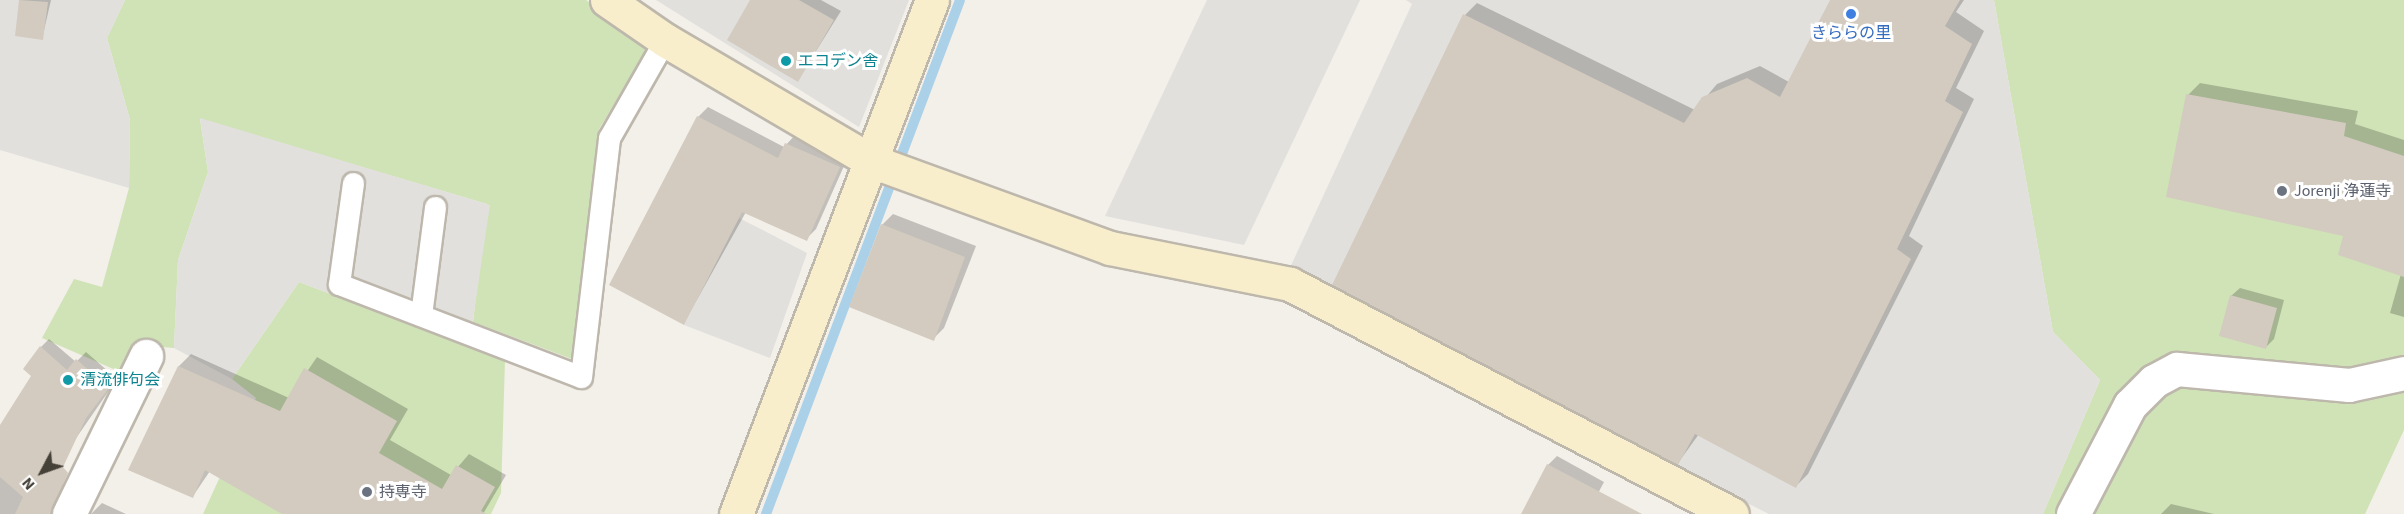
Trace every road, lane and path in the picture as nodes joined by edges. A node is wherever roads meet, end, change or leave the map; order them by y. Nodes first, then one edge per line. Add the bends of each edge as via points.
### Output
1 (607, 0) edge
2 (932, 0) edge
3 (665, 40) junction
4 (871, 161) junction
5 (353, 183) dead end
6 (435, 207) dead end
7 (421, 315) junction
8 (146, 356) dead end
9 (2404, 373) edge
10 (69, 514) edge
11 (736, 514) edge
12 (1732, 514) edge
13 (2073, 514) edge

1 - 3 street
2 - 4 street
3 - 4 street
3 - 7 lane via 609,138 581,377
4 - 11 street
4 - 12 street via 1110,248 1290,284
5 - 7 lane via 339,284
6 - 7 lane
8 - 10 street
9 - 13 street via 2349,385 2177,369 2154,381 2130,405

